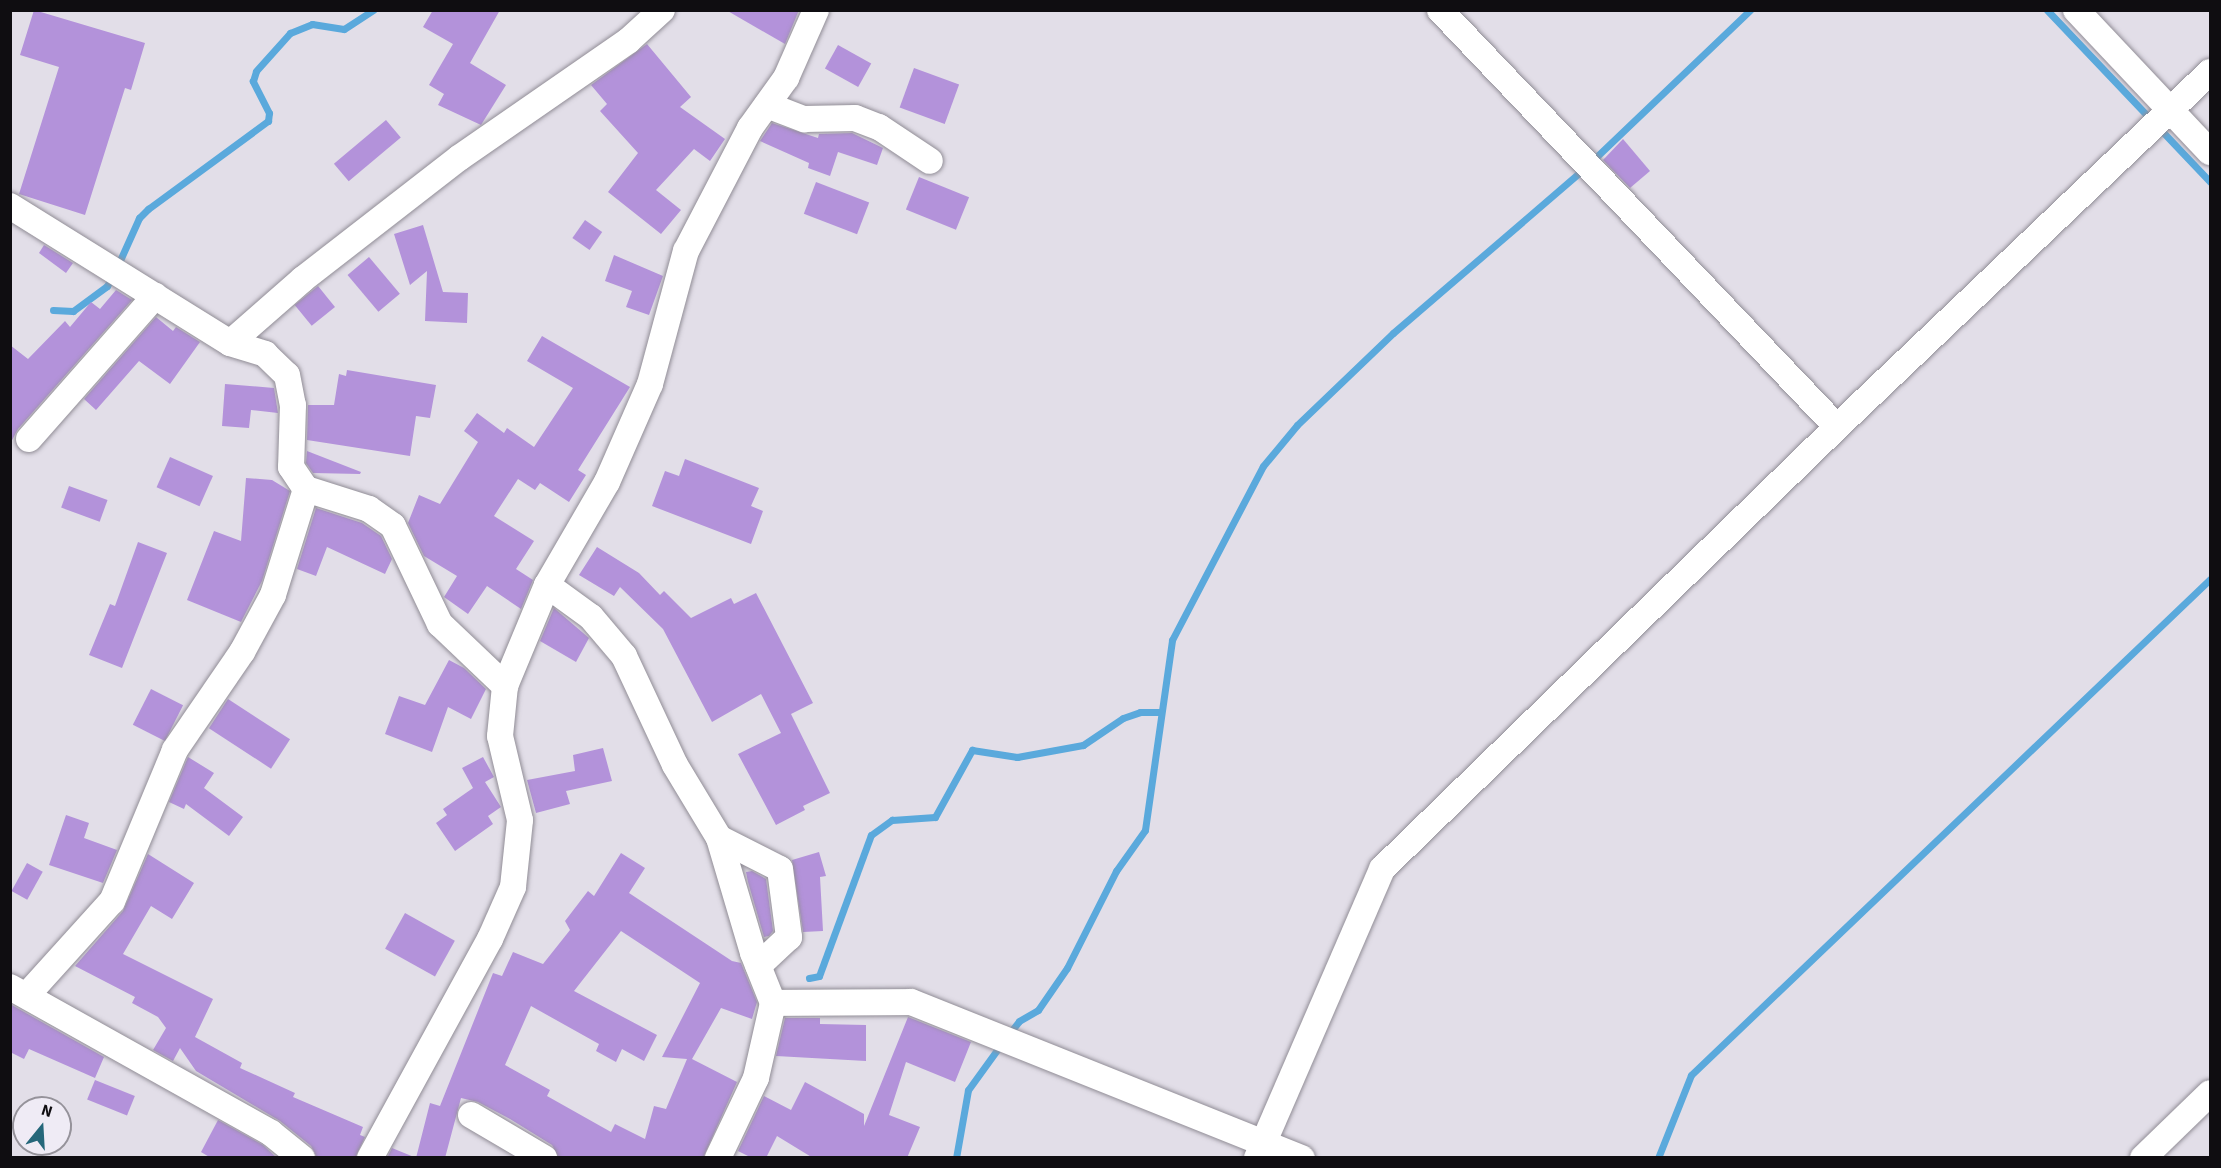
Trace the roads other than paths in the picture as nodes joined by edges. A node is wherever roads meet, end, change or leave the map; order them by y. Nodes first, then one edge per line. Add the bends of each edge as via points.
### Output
1 (662, 10) edge
2 (816, 10) edge
3 (1440, 10) edge
4 (2076, 10) edge
5 (2211, 72) edge
6 (767, 105) junction
7 (2170, 111) junction
8 (2211, 152) edge
9 (930, 161) dead end
10 (10, 206) edge
11 (154, 296) junction
12 (230, 343) junction
13 (1837, 427) junction
14 (29, 439) dead end
15 (306, 489) junction
16 (547, 585) junction
17 (504, 686) junction
18 (719, 837) junction
19 (758, 966) junction
20 (19, 991) edge
21 (773, 1003) junction
22 (2211, 1093) edge
23 (471, 1115) dead end
24 (1260, 1150) edge
25 (302, 1158) edge
26 (369, 1158) edge
27 (544, 1158) edge
28 (718, 1158) edge
29 (1302, 1158) edge
30 (2143, 1158) edge

1 - 12 street via 628,41 459,158 303,279
2 - 6 street via 786,78
3 - 13 street
4 - 7 street
5 - 7 street
6 - 9 street via 804,118 855,118 879,126
6 - 16 street via 750,128 686,251 650,384 607,482
7 - 8 street
7 - 13 street
10 - 11 street
11 - 12 street
11 - 14 street
12 - 15 street via 265,354 287,375 293,405 291,467
13 - 24 street via 1382,869
15 - 17 street via 369,509 393,526 440,624
15 - 20 street via 273,595 242,652 175,750 112,901
16 - 17 street
16 - 18 street via 591,617 624,656 675,765
17 - 26 street via 500,735 520,820 513,887 490,939
18 - 19 street
18 - 19 street via 780,869 789,937
19 - 21 street
20 - 25 street via 271,1133
21 - 24 street via 911,1002
21 - 28 street via 756,1078
22 - 30 street
23 - 27 street
24 - 29 street

